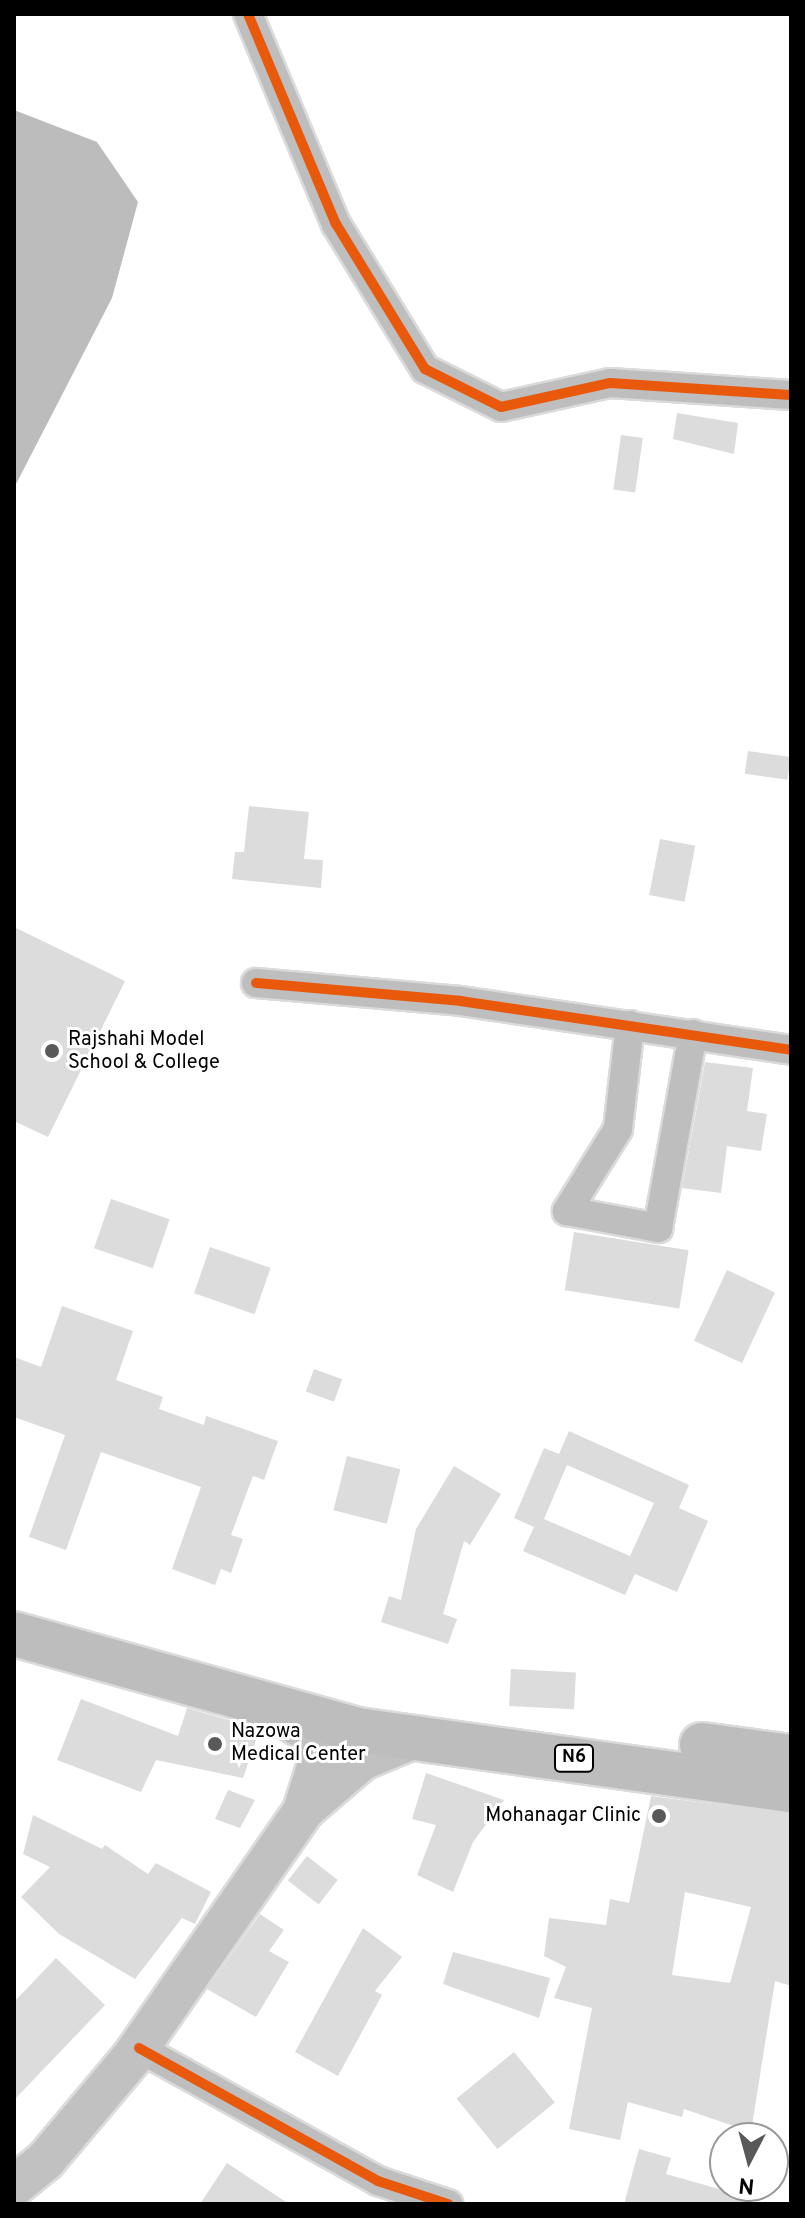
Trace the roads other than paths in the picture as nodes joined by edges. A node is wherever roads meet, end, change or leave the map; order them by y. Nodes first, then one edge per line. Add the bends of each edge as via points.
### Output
1 (248, 14) edge
2 (791, 395) edge
3 (256, 983) dead end
4 (630, 1025) junction
5 (693, 1034) junction
6 (791, 1050) edge
7 (14, 1608) edge
8 (14, 1634) edge
9 (263, 1705) junction
10 (414, 1738) junction
11 (791, 1757) edge
12 (791, 1790) edge
13 (303, 1811) junction
14 (139, 2048) junction
15 (14, 2186) edge
16 (448, 2204) edge

1 - 2 street via 336,224 425,369 501,407 610,383
3 - 4 street
4 - 5 street
4 - 5 street via 618,1129 567,1211 658,1228
5 - 6 street
7 - 11 highway, N6 via 363,1706
8 - 9 highway, N6
9 - 10 highway, N6
9 - 13 main road via 319,1741 322,1751
10 - 12 highway, N6
10 - 13 main road via 362,1760
13 - 14 main road
14 - 15 main road via 45,2161
14 - 16 street via 378,2181

